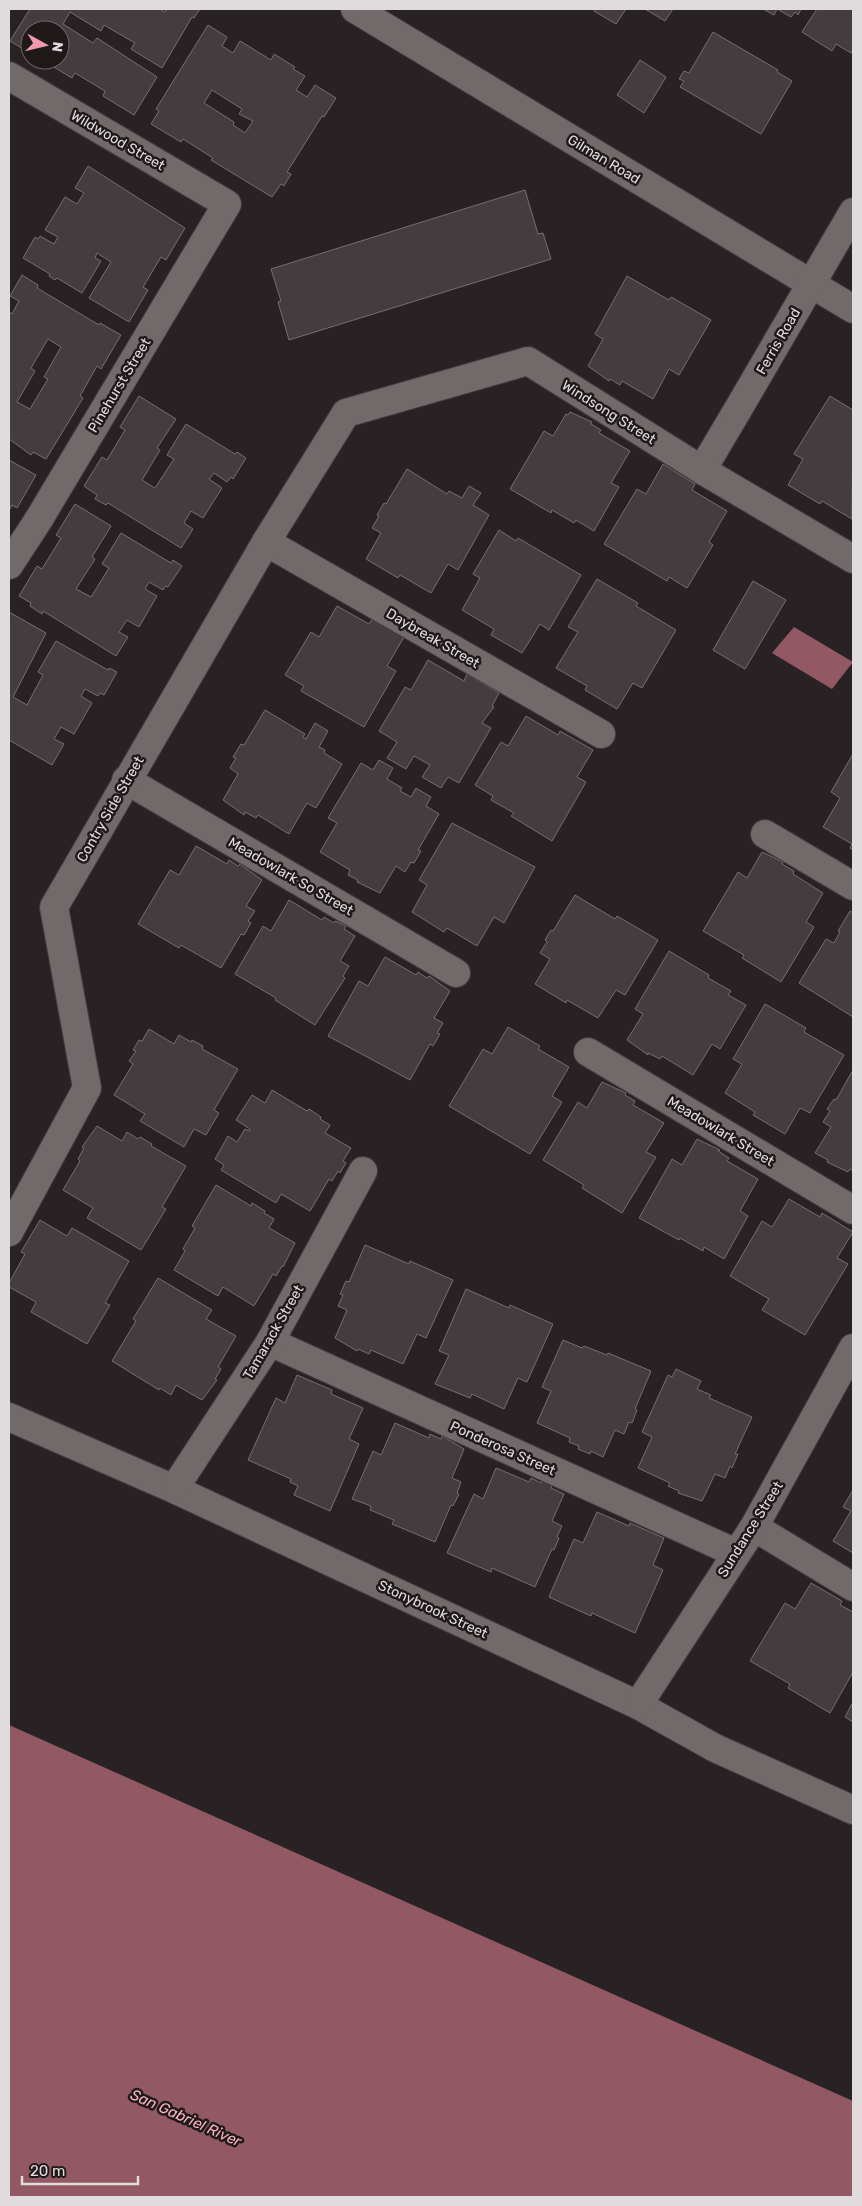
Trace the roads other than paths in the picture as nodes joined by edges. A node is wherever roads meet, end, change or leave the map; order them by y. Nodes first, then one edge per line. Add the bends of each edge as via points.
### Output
1 (356, 9) edge
2 (9, 76) edge
3 (227, 204) joint
4 (853, 212) edge
5 (810, 284) junction
6 (853, 309) edge
7 (346, 413) joint
8 (702, 470) junction
9 (266, 542) junction
10 (853, 559) edge
11 (9, 566) edge
12 (601, 734) dead end
13 (126, 780) junction
14 (765, 834) dead end
15 (853, 886) edge
16 (456, 973) dead end
17 (588, 1052) dead end
18 (363, 1171) dead end
19 (853, 1210) edge
20 (9, 1232) edge
21 (270, 1342) junction
22 (853, 1348) edge
23 (9, 1417) edge
24 (174, 1490) junction
25 (754, 1527) junction
26 (736, 1553) junction
27 (853, 1586) edge
28 (638, 1705) junction
29 (853, 1810) edge

1 - 5 street, Gilman Road
2 - 3 street, Wildwood Street
3 - 11 street, Pinehurst Street
4 - 5 street, Ferris Road
5 - 6 street, Gilman Road
5 - 8 street, Ferris Road
7 - 8 street, Windsong Street via 528,361
7 - 9 street, Contry Side Street
8 - 10 street, Windsong Street
9 - 12 street, Daybreak Street
9 - 13 street, Contry Side Street
13 - 16 street, Meadowlark So Street
13 - 20 street, Contry Side Street via 54,908 87,1088
14 - 15 street
17 - 19 street, Meadowlark Street
18 - 21 street, Tamarack Street
21 - 24 street, Tamarack Street
21 - 26 street, Ponderosa Street
22 - 25 street, Sundance Street
23 - 24 street, Stonybrook Street
24 - 28 street, Stonybrook Street
25 - 26 street, Sundance Street
25 - 27 street
26 - 28 street, Sundance Street
28 - 29 street, Stonybrook Street via 715,1748

